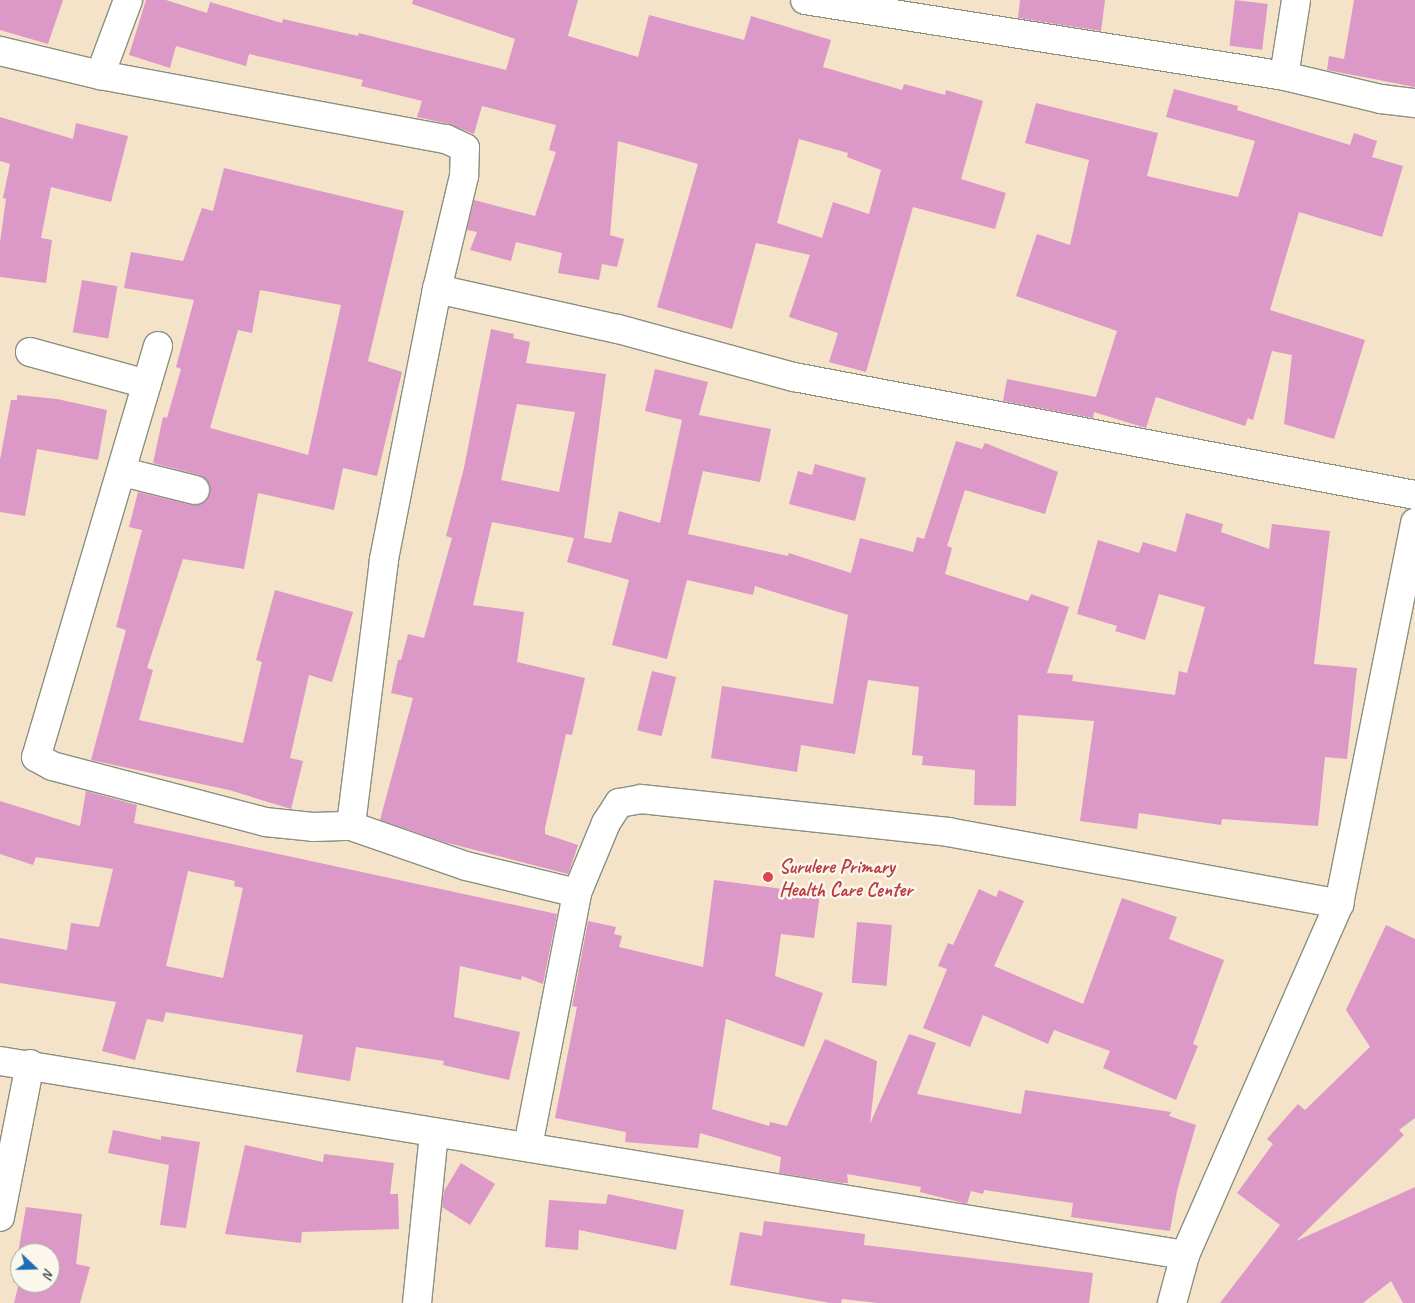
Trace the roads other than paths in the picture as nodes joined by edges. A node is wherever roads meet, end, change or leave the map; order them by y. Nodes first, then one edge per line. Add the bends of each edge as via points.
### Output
1 (128, 0) edge
2 (805, 0) edge
3 (1296, 0) edge
4 (845, 4) edge
5 (0, 51) edge
6 (100, 75) junction
7 (1284, 76) junction
8 (1415, 103) edge
9 (437, 289) junction
10 (158, 346) dead end
11 (30, 352) dead end
12 (147, 384) junction
13 (121, 476) junction
14 (195, 490) dead end
15 (1415, 495) edge
16 (1415, 522) edge
17 (350, 826) junction
18 (577, 893) junction
19 (1339, 904) junction
20 (0, 1061) edge
21 (30, 1064) junction
22 (434, 1133) junction
23 (528, 1146) junction
24 (0, 1217) edge
25 (1185, 1255) junction
26 (417, 1303) edge
27 (1172, 1303) edge

1 - 6 street
2 - 4 street
3 - 7 street
4 - 7 street
5 - 6 street
6 - 9 street via 446,139 465,148 464,176
7 - 8 street via 1381,99
9 - 15 street via 618,329 794,377
9 - 17 street via 384,560
10 - 12 street
11 - 12 street
12 - 13 street
13 - 14 street via 131,474
13 - 17 street via 36,757 52,766 265,822 314,827
16 - 19 street
17 - 18 street via 466,866
18 - 19 street via 606,824 619,803 642,799 948,832
18 - 23 street
19 - 25 street
20 - 21 street
21 - 22 street
21 - 24 street
22 - 23 street
22 - 26 street
23 - 25 street via 698,1177
25 - 27 street

